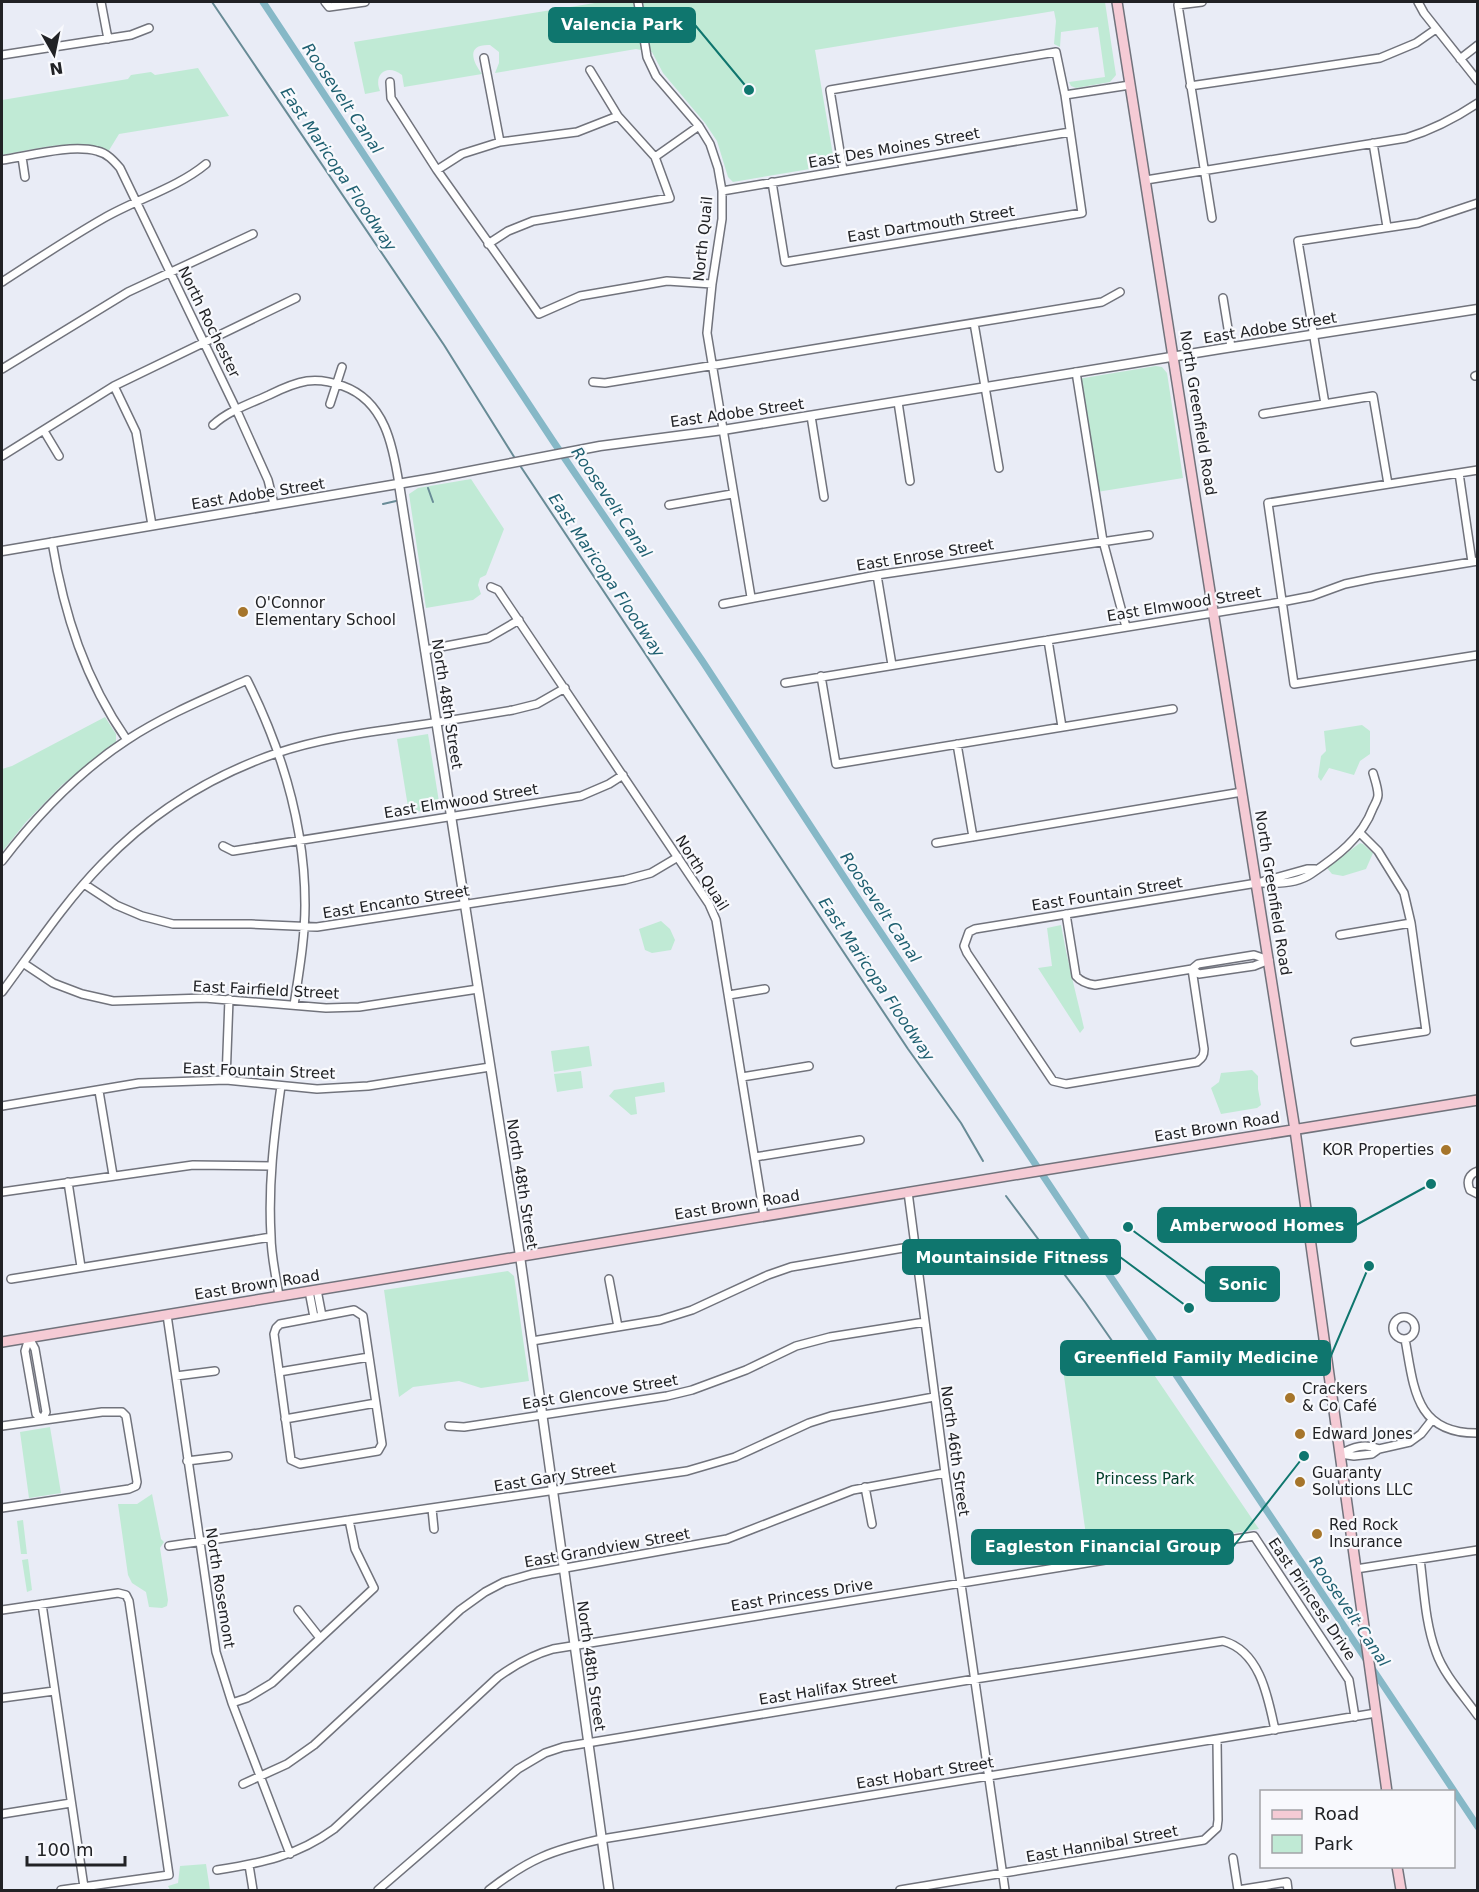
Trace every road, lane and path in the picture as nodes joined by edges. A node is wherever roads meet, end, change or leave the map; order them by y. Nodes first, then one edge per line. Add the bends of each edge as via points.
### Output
1 (101, 2) edge
2 (365, 2) edge
3 (638, 2) edge
4 (1117, 2) edge
5 (1202, 2) edge
6 (1418, 2) edge
7 (327, 4) edge
8 (149, 28) dead end
9 (1436, 29) junction
10 (108, 39) junction
11 (1478, 45) edge
12 (2, 55) edge
13 (484, 58) dead end
14 (1460, 59) junction
15 (590, 70) dead end
16 (1478, 81) edge
17 (390, 82) dead end
18 (1130, 85) junction
19 (1190, 86) junction
20 (1065, 95) junction
21 (1478, 103) edge
22 (618, 116) junction
23 (699, 126) junction
24 (1070, 132) junction
25 (500, 142) junction
26 (1373, 143) junction
27 (22, 157) junction
28 (655, 157) junction
29 (2, 160) edge
30 (206, 164) dead end
31 (437, 170) junction
32 (843, 170) junction
33 (1203, 170) junction
34 (24, 177) dead end
35 (1146, 180) junction
36 (772, 182) junction
37 (722, 190) junction
38 (137, 200) junction
39 (1478, 202) edge
40 (1212, 218) dead end
41 (1387, 227) junction
42 (253, 234) dead end
43 (488, 244) junction
44 (170, 273) junction
45 (2, 282) edge
46 (712, 284) junction
47 (1120, 292) dead end
48 (296, 298) dead end
49 (1223, 298) dead end
50 (1478, 309) edge
51 (974, 323) junction
52 (1314, 335) junction
53 (204, 342) junction
54 (1231, 347) junction
55 (1174, 356) junction
56 (713, 366) junction
57 (342, 367) dead end
58 (2, 369) edge
59 (1076, 372) junction
60 (593, 382) dead end
61 (337, 383) junction
62 (114, 386) junction
63 (984, 387) junction
64 (898, 402) junction
65 (330, 404) dead end
66 (1325, 404) junction
67 (236, 410) junction
68 (1263, 414) dead end
69 (811, 416) junction
70 (213, 425) dead end
71 (723, 430) junction
72 (44, 431) junction
73 (2, 456) edge
74 (59, 456) dead end
75 (999, 468) dead end
76 (1478, 470) edge
77 (1459, 473) junction
78 (910, 481) dead end
79 (399, 484) junction
80 (1388, 484) junction
81 (732, 494) junction
82 (824, 497) dead end
83 (274, 504) junction
84 (669, 505) dead end
85 (152, 525) junction
86 (1149, 535) dead end
87 (1103, 541) junction
88 (52, 542) junction
89 (2, 551) edge
90 (1475, 562) edge
91 (877, 575) junction
92 (491, 587) dead end
93 (751, 597) junction
94 (1281, 602) junction
95 (723, 604) dead end
96 (1214, 613) junction
97 (519, 621) junction
98 (1126, 627) junction
99 (1048, 640) junction
100 (425, 650) junction
101 (1478, 655) edge
102 (892, 665) junction
103 (821, 676) junction
104 (785, 683) dead end
105 (565, 688) junction
106 (1173, 710) dead end
107 (436, 723) junction
108 (1062, 727) junction
109 (127, 740) junction
110 (957, 744) junction
111 (278, 752) junction
112 (1373, 773) dead end
113 (623, 775) junction
114 (1242, 792) junction
115 (452, 817) junction
116 (1360, 833) junction
117 (973, 837) junction
118 (299, 841) junction
119 (936, 843) dead end
120 (223, 846) dead end
121 (678, 857) junction
122 (2, 861) edge
123 (1257, 883) junction
124 (84, 884) junction
125 (465, 906) junction
126 (1066, 914) junction
127 (1411, 923) junction
128 (303, 927) junction
129 (1340, 935) dead end
130 (1269, 960) junction
131 (1213, 962) junction
132 (23, 963) junction
133 (1192, 969) junction
134 (1215, 972) junction
135 (478, 989) junction
136 (765, 989) dead end
137 (2, 992) edge
138 (729, 995) junction
139 (229, 999) junction
140 (294, 1005) junction
141 (1355, 1042) dead end
142 (809, 1066) dead end
143 (490, 1067) junction
144 (742, 1077) junction
145 (226, 1080) junction
146 (281, 1086) junction
147 (99, 1090) junction
148 (1478, 1100) edge
149 (2, 1106) edge
150 (1295, 1130) junction
151 (860, 1140) dead end
152 (755, 1157) junction
153 (271, 1166) junction
154 (1478, 1171) edge
155 (113, 1175) junction
156 (68, 1182) junction
157 (2, 1192) edge
158 (908, 1192) junction
159 (1478, 1194) edge
160 (764, 1216) junction
161 (270, 1237) junction
162 (915, 1246) junction
163 (520, 1256) junction
164 (81, 1267) junction
165 (11, 1279) dead end
166 (609, 1279) dead end
167 (313, 1291) junction
168 (279, 1296) junction
169 (167, 1315) junction
170 (318, 1317) junction
171 (924, 1322) junction
172 (618, 1327) junction
173 (28, 1338) junction
174 (1406, 1340) dead end
175 (532, 1341) junction
176 (2, 1342) edge
177 (369, 1357) junction
178 (215, 1371) dead end
179 (279, 1372) junction
180 (176, 1376) junction
181 (934, 1397) junction
182 (376, 1403) junction
183 (542, 1415) junction
184 (285, 1419) junction
185 (42, 1420) junction
186 (1432, 1420) junction
187 (2, 1426) edge
188 (449, 1426) dead end
189 (1478, 1433) edge
190 (1340, 1454) junction
191 (228, 1456) dead end
192 (187, 1461) junction
193 (945, 1473) junction
194 (865, 1487) junction
195 (553, 1491) junction
196 (2, 1508) edge
197 (432, 1509) junction
198 (349, 1520) junction
199 (872, 1524) dead end
200 (434, 1529) dead end
201 (199, 1541) junction
202 (169, 1546) dead end
203 (1478, 1550) edge
204 (1420, 1559) junction
205 (564, 1568) junction
206 (1356, 1569) junction
207 (961, 1583) junction
208 (42, 1604) junction
209 (2, 1610) edge
210 (297, 1610) dead end
211 (320, 1638) junction
212 (575, 1646) junction
213 (975, 1679) junction
214 (54, 1691) junction
215 (2, 1698) edge
216 (232, 1703) junction
217 (1376, 1713) junction
218 (1478, 1716) edge
219 (1355, 1717) junction
220 (1275, 1730) junction
221 (1217, 1740) junction
222 (588, 1743) junction
223 (261, 1776) junction
224 (989, 1776) junction
225 (243, 1784) dead end
226 (1387, 1790) edge
227 (71, 1803) junction
228 (2, 1814) edge
229 (602, 1839) junction
230 (290, 1854) junction
231 (1233, 1858) dead end
232 (249, 1865) junction
233 (1397, 1868) edge
234 (218, 1870) dead end
235 (1002, 1874) junction
236 (84, 1887) junction
237 (61, 1890) edge
238 (253, 1890) edge
239 (378, 1890) edge
240 (489, 1890) edge
241 (609, 1890) edge
242 (900, 1890) edge
243 (1005, 1890) edge
244 (1238, 1890) edge
245 (1288, 1890) edge
246 (1401, 1890) edge

1 - 10 street
2 - 7 street
3 - 23 street, North Quail via 647,57 656,76
4 - 18 main road, North Greenfield Road
5 - 19 street via 1178,5
6 - 9 street
8 - 10 street
9 - 14 street
9 - 19 street via 1416,43 1380,58
10 - 12 street
11 - 14 street
13 - 25 street
14 - 16 street
15 - 22 street
17 - 31 street via 391,98
18 - 20 street
18 - 35 main road, North Greenfield Road
19 - 33 street
20 - 24 street
20 - 32 street via 1056,51 830,90
21 - 26 street via 1432,131
22 - 25 street via 577,132
22 - 28 street
23 - 28 street
23 - 37 street, North Quail via 710,144
24 - 32 street, East Des Moines Street
24 - 36 street, East Dartmouth Street via 1082,213 785,262
25 - 31 street via 462,154
26 - 33 street
26 - 41 street
27 - 29 street
27 - 34 street
27 - 38 street, North Rochester via 69,149 99,151 120,168
28 - 43 street via 670,198 534,221
30 - 38 street via 190,177
31 - 43 street
32 - 36 street, East Des Moines Street
33 - 35 street
33 - 40 street
35 - 55 main road, North Greenfield Road
36 - 37 street, East Des Moines Street
37 - 46 street, North Quail via 722,219
38 - 44 street, North Rochester
38 - 45 street
39 - 41 street via 1418,223
41 - 52 street via 1298,241
42 - 44 street
43 - 46 street via 538,314 591,294 667,281
44 - 53 street, North Rochester
44 - 58 street via 128,292
46 - 56 street, North Quail via 707,333
47 - 51 street via 1102,302
48 - 53 street
49 - 54 street
50 - 52 street, East Adobe Street
51 - 56 street
51 - 63 street
52 - 54 street, East Adobe Street
52 - 66 street
53 - 62 street
53 - 67 street, North Rochester
54 - 55 street, East Adobe Street
55 - 59 street, East Adobe Street
55 - 96 main road, North Greenfield Road
56 - 60 street
56 - 71 street, North Quail
57 - 61 street
59 - 63 street, East Adobe Street
59 - 87 street
61 - 65 street
61 - 67 street via 296,383
61 - 79 street via 361,395 383,421 393,447
62 - 72 street
62 - 85 street via 136,432
63 - 64 street, East Adobe Street
63 - 75 street
64 - 69 street, East Adobe Street
64 - 78 street
66 - 68 street
66 - 80 street via 1373,396
67 - 70 street
67 - 83 street, North Rochester via 268,480
69 - 71 street, East Adobe Street
69 - 82 street
71 - 79 street, East Adobe Street via 569,452
71 - 81 street
72 - 73 street
72 - 74 street
76 - 77 street
77 - 80 street
77 - 90 street
79 - 83 street, East Adobe Street
79 - 100 street, North 48th Street
80 - 94 street via 1268,503
81 - 84 street
81 - 93 street
83 - 85 street, East Adobe Street
85 - 88 street, East Adobe Street
86 - 87 street, East Enrose Street
87 - 91 street, East Enrose Street
87 - 98 street
88 - 89 street, East Adobe Street
88 - 109 street via 73,634 109,714
90 - 94 street, East Elmwood Street via 1374,578
91 - 93 street, East Enrose Street
91 - 102 street
92 - 97 street, North Quail via 498,590
93 - 95 street, East Enrose Street
94 - 96 street, East Elmwood Street
94 - 101 street via 1294,684
96 - 98 street, East Elmwood Street
96 - 114 main road, North Greenfield Road
97 - 100 street via 488,638
97 - 105 street, North Quail
98 - 99 street, East Elmwood Street
99 - 102 street, East Elmwood Street
99 - 108 street
100 - 107 street, North 48th Street
102 - 103 street, East Elmwood Street
103 - 104 street, East Elmwood Street
103 - 110 street via 836,764
105 - 107 street via 537,704
105 - 113 street, North Quail
106 - 108 street
107 - 111 street via 352,735
107 - 115 street, North 48th Street
108 - 110 street
109 - 111 street via 247,680
109 - 122 street via 56,797
110 - 117 street
111 - 118 street
111 - 124 street via 181,798 142,826
112 - 116 street, East Fountain Street via 1378,796
113 - 115 street, East Elmwood Street via 580,796
113 - 121 street, North Quail
114 - 117 street
114 - 123 main road, North Greenfield Road
115 - 118 street, East Elmwood Street
115 - 125 street, North 48th Street
116 - 123 street, East Fountain Street via 1339,854 1315,869
116 - 127 street via 1378,851 1404,893
117 - 119 street
118 - 120 street, East Elmwood Street via 232,851
118 - 128 street
121 - 125 street, East Encanto Street via 651,873 625,880
121 - 138 street, North Quail via 716,920
123 - 126 street, East Fountain Street
123 - 130 main road, North Greenfield Road
124 - 128 street, East Encanto Street via 116,905 173,924
124 - 132 street
125 - 128 street, East Encanto Street via 335,926
125 - 135 street, North 48th Street
126 - 133 street via 1076,976 1084,982 1095,985
126 - 133 street, East Fountain Street via 975,929 969,932 964,946 1053,1081 1061,1084 1197,1062 1204,1054
127 - 129 street
127 - 141 street via 1426,1032
128 - 140 street
130 - 131 street via 1254,955
130 - 134 street
130 - 150 main road, North Greenfield Road
131 - 133 street
131 - 134 street
132 - 137 street
132 - 139 street, East Fairfield Street via 53,983 113,1001
133 - 134 street via 1199,974
135 - 140 street, East Fairfield Street via 359,1007
135 - 143 street, North 48th Street
136 - 138 street
138 - 144 street, North Quail
139 - 140 street, East Fairfield Street
139 - 145 street
142 - 144 street
143 - 146 street, East Fountain Street via 368,1086
143 - 163 street, North 48th Street
144 - 152 street, North Quail
145 - 146 street, East Fountain Street
145 - 147 street, East Fountain Street via 139,1083
146 - 153 street
147 - 149 street, East Fountain Street
147 - 155 street
148 - 150 main road, East Brown Road
150 - 158 main road, East Brown Road
150 - 190 main road, North Greenfield Road
151 - 152 street
152 - 160 street, North Quail
153 - 155 street via 193,1165
153 - 161 street
154 - 159 street via 1470,1175 1468,1182 1470,1190
155 - 156 street
156 - 157 street
156 - 164 street
158 - 160 main road, East Brown Road
158 - 162 street, North 46th Street
160 - 163 main road, East Brown Road
161 - 164 street
161 - 168 street
162 - 171 street, North 46th Street
162 - 172 street via 791,1268 692,1310
163 - 167 main road, East Brown Road
163 - 175 street, North 48th Street
164 - 165 street
166 - 172 street
167 - 168 main road, East Brown Road
167 - 170 street
168 - 169 main road, East Brown Road
169 - 173 main road, East Brown Road
169 - 180 street, North Rosemont
170 - 177 street via 359,1312 363,1316
170 - 179 street via 276,1328
171 - 181 street, North 46th Street
171 - 183 street, East Glencove Street via 796,1346 692,1390
172 - 175 street
173 - 176 main road, East Brown Road
173 - 185 street via 35,1349 46,1412
174 - 186 street via 1413,1386
175 - 183 street, North 48th Street
177 - 179 street
177 - 182 street
178 - 180 street
179 - 184 street
180 - 192 street, North Rosemont
181 - 193 street, North 46th Street
181 - 195 street, East Gary Street via 831,1416 735,1457 687,1471
182 - 184 street
182 - 184 street via 382,1444 378,1451 294,1462
183 - 188 street, East Glencove Street via 464,1428
183 - 195 street, North 48th Street
185 - 187 street
185 - 196 street via 122,1412 126,1416 136,1486
186 - 189 street via 1452,1431
186 - 190 street via 1410,1442 1379,1449 1352,1448
190 - 206 main road, North Greenfield Road
191 - 192 street
192 - 201 street, North Rosemont
193 - 194 street, East Grandview Street
193 - 207 street, North 46th Street
194 - 199 street
194 - 205 street, East Grandview Street via 727,1539
195 - 197 street, East Gary Street
195 - 205 street, North 48th Street
197 - 198 street, East Gary Street
197 - 200 street
198 - 201 street, East Gary Street
198 - 211 street via 355,1549 374,1588
201 - 202 street, East Gary Street
201 - 216 street, North Rosemont via 216,1652
203 - 204 street
204 - 206 street
204 - 218 street via 1436,1652
205 - 212 street, North 48th Street
205 - 223 street, East Grandview Street via 504,1582 469,1603 314,1745
206 - 217 main road, North Greenfield Road
207 - 212 street, East Princess Drive
207 - 213 street, North 46th Street
207 - 219 street, East Princess Drive via 1254,1536 1349,1680
208 - 209 street
208 - 214 street
208 - 236 street via 118,1593 126,1595 129,1601 169,1875
210 - 211 street
211 - 216 street via 266,1687
212 - 222 street, North 48th Street
212 - 230 street, East Princess Drive via 553,1649 520,1662 498,1677 334,1829
213 - 220 street, East Halifax Street via 1223,1641 1235,1644 1263,1680
213 - 222 street, East Halifax Street
213 - 224 street, North 46th Street
214 - 215 street
214 - 227 street
216 - 223 street, North Rosemont
217 - 219 street, East Hobart Street
217 - 226 main road, North Greenfield Road
219 - 220 street, East Hobart Street
220 - 221 street, East Hobart Street
221 - 224 street, East Hobart Street
221 - 235 street, East Hannibal Street via 1217,1828 1204,1840
222 - 229 street, North 48th Street
222 - 239 street, East Halifax Street via 562,1747 529,1761
223 - 225 street, East Grandview Street
223 - 230 street, North Rosemont
224 - 229 street, East Hobart Street
224 - 235 street, North 46th Street
227 - 228 street
227 - 236 street
229 - 240 street, East Hobart Street via 550,1852 512,1872
229 - 241 street, North 48th Street
230 - 232 street, East Princess Drive
231 - 244 street
232 - 234 street, East Princess Drive
232 - 238 street
233 - 246 main road
235 - 242 street, East Hannibal Street
235 - 243 street, North 46th Street
236 - 237 street
244 - 245 street via 1287,1882

